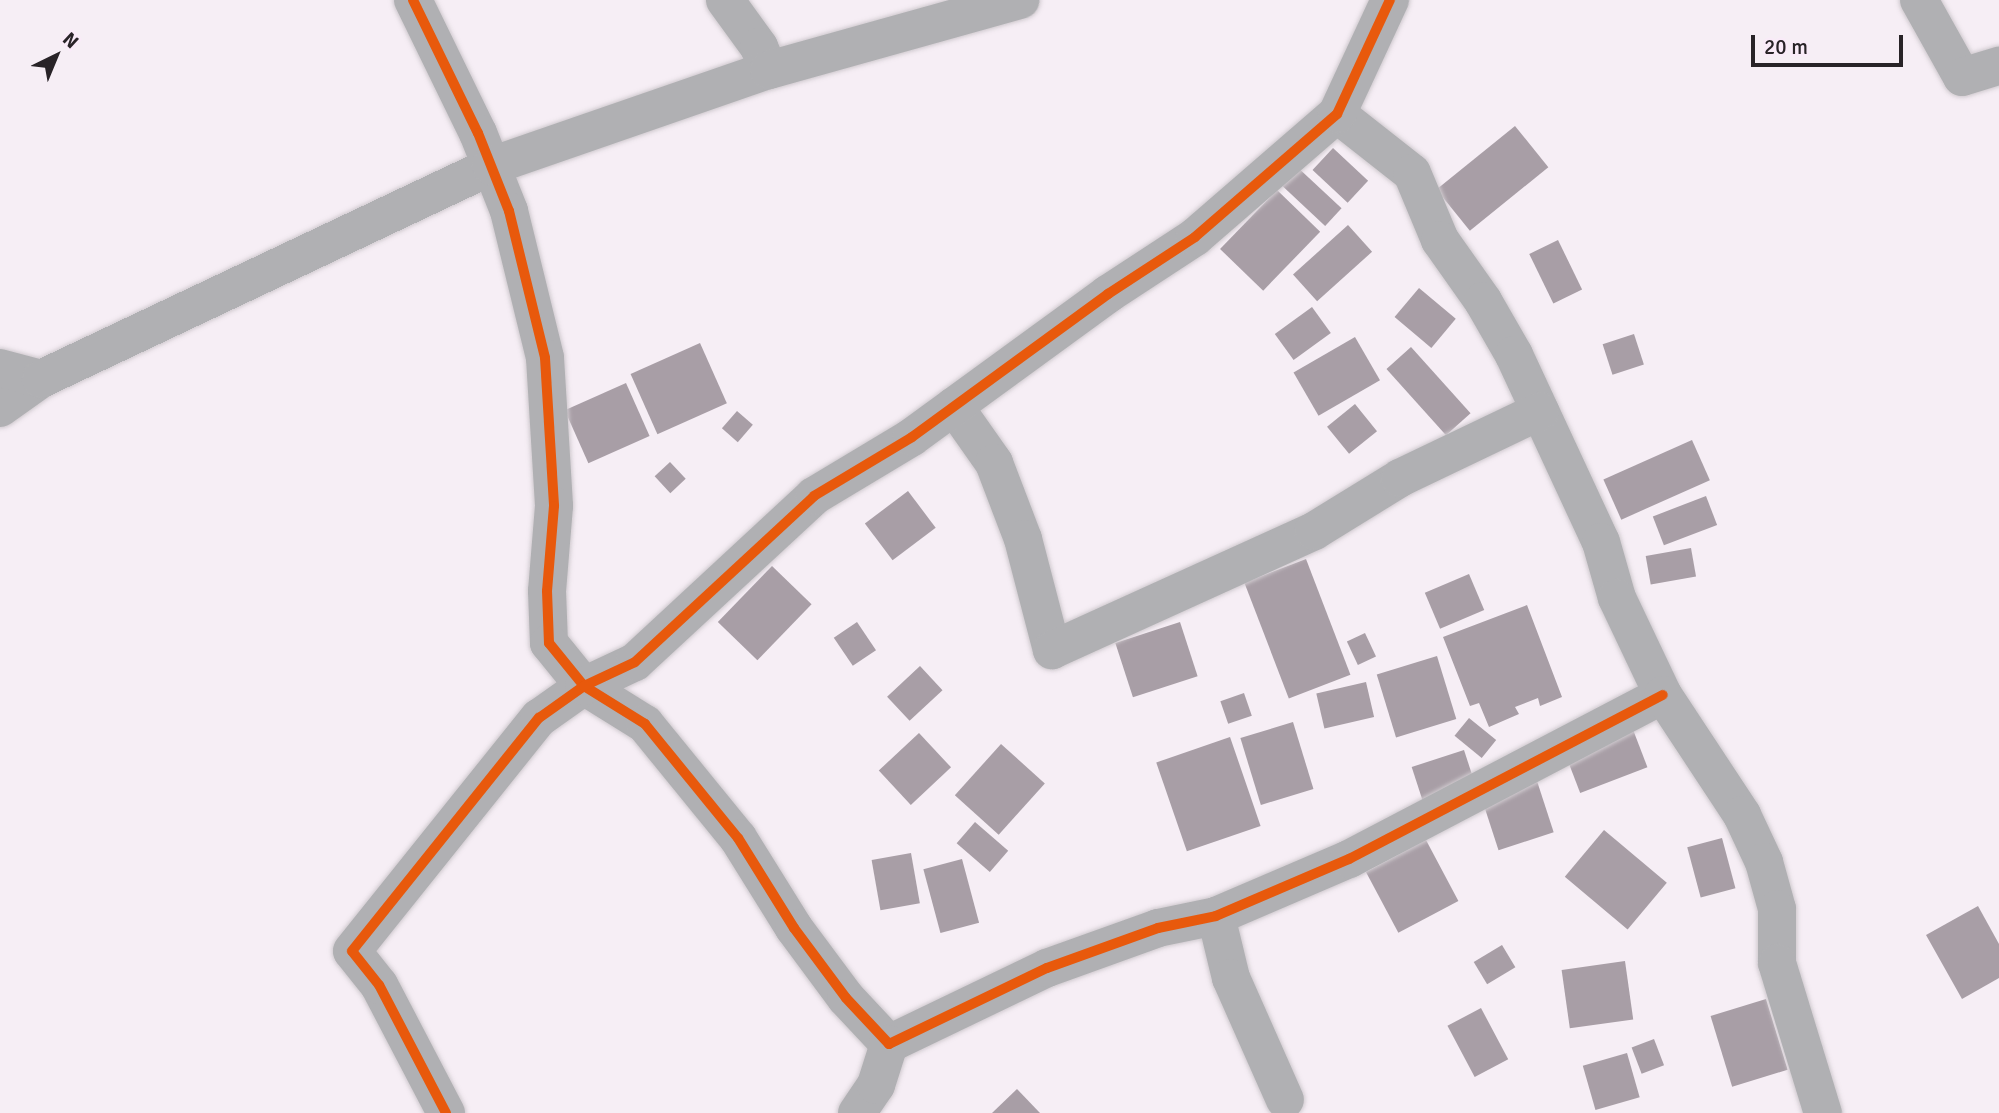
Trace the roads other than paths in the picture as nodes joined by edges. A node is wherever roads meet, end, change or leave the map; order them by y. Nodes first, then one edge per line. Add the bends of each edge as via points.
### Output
1 (413, 0) edge
2 (724, 0) edge
3 (1020, 0) edge
4 (1390, 0) edge
5 (1919, 0) edge
6 (1999, 66) edge
7 (769, 70) junction
8 (1337, 114) junction
9 (491, 166) junction
10 (0, 368) edge
11 (41, 379) junction
12 (954, 406) junction
13 (0, 408) edge
14 (1539, 411) junction
15 (584, 686) junction
16 (1663, 695) junction
17 (1216, 916) junction
18 (889, 1044) junction
19 (1285, 1100) dead end
20 (1814, 1110) edge
21 (446, 1113) edge
22 (857, 1113) edge

1 - 9 street
2 - 7 street via 759,47
3 - 7 street
4 - 8 street
5 - 6 street via 1962,77
7 - 9 street
8 - 12 street via 1195,237
8 - 14 street via 1412,173 1440,240 1483,301
9 - 11 street
9 - 15 street via 509,211 545,358 554,506 547,591 549,643
10 - 11 street
11 - 13 street
12 - 14 street via 994,463 1023,539 1052,650 1314,531 1400,478
12 - 15 street via 814,496 635,662
14 - 16 street via 1601,542 1617,597
15 - 18 street via 645,724 738,838 794,928 846,998
15 - 21 street via 539,718 352,951 379,985
16 - 17 street via 1534,760 1437,816
16 - 20 street via 1742,815 1764,862 1777,909 1776,963
17 - 18 street via 1158,928 1047,968
17 - 19 street via 1231,978
18 - 22 street via 876,1085

